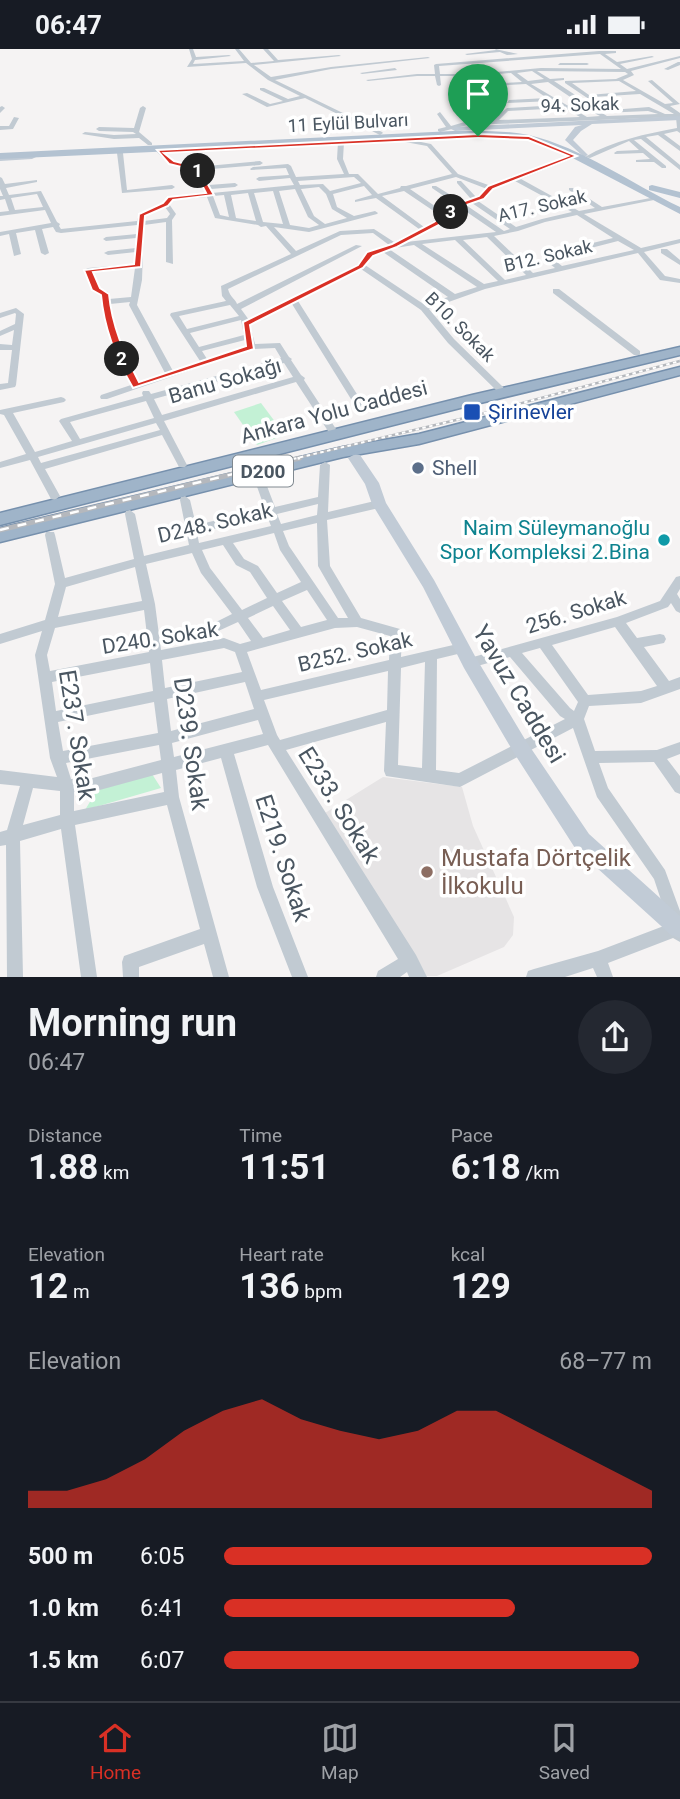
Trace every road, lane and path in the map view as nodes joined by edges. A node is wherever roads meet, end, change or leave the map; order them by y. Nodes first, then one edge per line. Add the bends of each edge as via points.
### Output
1 (191, 49) edge
2 (237, 49) edge
3 (265, 49) edge
4 (288, 49) edge
5 (312, 49) edge
6 (650, 49) edge
7 (672, 49) edge
8 (499, 50) edge
9 (595, 50) edge
10 (612, 50) edge
11 (490, 52) junction
12 (657, 52) dead end
13 (467, 54) dead end
14 (576, 54) junction
15 (241, 55) junction
16 (339, 56) dead end
17 (318, 57) junction
18 (526, 57) junction
19 (668, 57) junction
20 (296, 58) junction
21 (428, 58) dead end
22 (607, 58) junction
23 (625, 58) dead end
24 (194, 59) junction
25 (406, 60) junction
26 (680, 60) edge
27 (276, 61) junction
28 (502, 61) junction
29 (386, 62) junction
30 (249, 63) junction
31 (586, 63) junction
32 (618, 63) junction
33 (533, 68) junction
34 (394, 69) junction
35 (666, 69) dead end
36 (629, 70) junction
37 (608, 71) junction
38 (595, 72) junction
39 (362, 73) dead end
40 (584, 74) dead end
41 (417, 75) junction
42 (436, 75) junction
43 (455, 75) junction
44 (477, 75) junction
45 (511, 75) junction
46 (402, 76) junction
47 (560, 77) junction
48 (270, 79) junction
49 (368, 80) dead end
50 (489, 80) junction
51 (545, 80) junction
52 (658, 80) dead end
53 (622, 81) junction
54 (650, 81) junction
55 (527, 83) junction
56 (498, 84) junction
57 (439, 85) dead end
58 (421, 86) dead end
59 (458, 86) dead end
60 (634, 86) junction
61 (262, 89) dead end
62 (535, 89) junction
63 (577, 89) junction
64 (644, 92) junction
65 (542, 93) junction
66 (245, 94) dead end
67 (306, 96) junction
68 (590, 96) junction
69 (553, 99) junction
70 (288, 101) junction
71 (509, 102) dead end
72 (666, 105) junction
73 (566, 106) junction
74 (143, 108) dead end
75 (608, 110) junction
76 (596, 112) junction
77 (578, 113) junction
78 (440, 114) dead end
79 (664, 116) junction
80 (679, 116) edge
81 (16, 118) dead end
82 (528, 118) dead end
83 (606, 118) junction
84 (587, 119) junction
85 (494, 122) junction
86 (0, 128) edge
87 (448, 128) junction
88 (99, 129) dead end
89 (679, 130) edge
90 (659, 132) junction
91 (380, 133) junction
92 (85, 134) dead end
93 (138, 134) junction
94 (641, 136) junction
95 (519, 137) junction
96 (396, 139) junction
97 (629, 139) junction
98 (341, 142) junction
99 (149, 144) junction
100 (680, 149) edge
101 (159, 151) junction
102 (646, 152) junction
103 (120, 153) junction
104 (617, 153) dead end
105 (0, 155) edge
106 (582, 156) junction
107 (656, 160) junction
108 (277, 161) dead end
109 (638, 161) dead end
110 (251, 167) junction
111 (664, 167) dead end
112 (680, 168) edge
113 (196, 169) junction
114 (237, 172) dead end
115 (347, 175) junction
116 (201, 176) junction
117 (513, 177) junction
118 (457, 178) junction
119 (0, 179) edge
120 (259, 179) junction
121 (35, 181) dead end
122 (296, 181) junction
123 (365, 184) junction
124 (235, 185) dead end
125 (2, 187) edge
126 (172, 187) dead end
127 (403, 187) junction
128 (434, 187) dead end
129 (648, 187) junction
130 (491, 188) junction
131 (275, 189) junction
132 (571, 189) dead end
133 (265, 190) junction
134 (209, 191) junction
135 (250, 191) junction
136 (227, 193) junction
137 (329, 193) junction
138 (376, 195) junction
139 (680, 195) edge
140 (4, 198) edge
141 (654, 198) junction
142 (474, 200) junction
143 (680, 203) edge
144 (166, 204) junction
145 (461, 205) junction
146 (47, 208) junction
147 (601, 209) junction
148 (680, 211) edge
149 (0, 213) edge
150 (13, 213) junction
151 (579, 213) junction
152 (445, 216) junction
153 (354, 219) junction
154 (169, 220) junction
155 (233, 221) junction
156 (139, 223) junction
157 (57, 225) junction
158 (265, 225) junction
159 (38, 227) junction
160 (327, 227) junction
161 (288, 228) junction
162 (301, 230) junction
163 (424, 230) junction
164 (516, 230) junction
165 (12, 231) junction
166 (340, 233) junction
167 (503, 233) junction
168 (0, 234) edge
169 (489, 235) junction
170 (139, 236) junction
171 (457, 238) junction
172 (106, 239) dead end
173 (620, 239) junction
174 (280, 240) junction
175 (680, 241) edge
176 (416, 243) junction
177 (394, 245) junction
178 (358, 246) junction
179 (680, 247) edge
180 (384, 249) junction
181 (138, 250) junction
182 (664, 251) junction
183 (642, 252) junction
184 (45, 253) dead end
185 (108, 253) dead end
186 (17, 254) dead end
187 (295, 254) junction
188 (370, 254) junction
189 (170, 262) dead end
190 (680, 263) edge
191 (138, 266) junction
192 (360, 266) junction
193 (561, 269) junction
194 (532, 276) junction
195 (680, 281) edge
196 (503, 282) junction
197 (482, 287) junction
198 (556, 291) dead end
199 (454, 297) junction
200 (134, 299) junction
201 (294, 300) junction
202 (107, 302) junction
203 (235, 304) junction
204 (425, 308) junction
205 (0, 316) edge
206 (245, 320) junction
207 (19, 325) junction
208 (186, 332) junction
209 (0, 334) edge
210 (249, 336) junction
211 (680, 343) edge
212 (0, 347) edge
213 (251, 347) junction
214 (16, 348) junction
215 (197, 350) junction
216 (680, 351) edge
217 (637, 353) junction
218 (288, 359) junction
219 (205, 362) junction
220 (0, 368) edge
221 (14, 369) junction
222 (680, 373) edge
223 (170, 374) junction
224 (301, 378) junction
225 (138, 385) junction
226 (0, 387) edge
227 (500, 389) junction
228 (104, 397) dead end
229 (148, 397) junction
230 (61, 400) dead end
231 (466, 401) junction
232 (362, 410) dead end
233 (3, 412) edge
234 (159, 418) junction
235 (331, 429) junction
236 (166, 431) junction
237 (419, 439) junction
238 (77, 442) junction
239 (33, 456) junction
240 (355, 458) junction
241 (0, 465) edge
242 (183, 465) junction
243 (326, 465) junction
244 (39, 467) junction
245 (260, 481) junction
246 (55, 496) junction
247 (323, 499) junction
248 (185, 500) junction
249 (379, 504) junction
250 (0, 510) edge
251 (271, 512) junction
252 (130, 514) junction
253 (322, 518) junction
254 (0, 519) edge
255 (277, 529) junction
256 (192, 530) junction
257 (0, 535) edge
258 (50, 535) junction
259 (226, 541) junction
260 (0, 547) edge
261 (195, 548) junction
262 (140, 561) junction
263 (680, 580) edge
264 (61, 584) junction
265 (308, 584) junction
266 (670, 593) junction
267 (274, 599) junction
268 (149, 604) junction
269 (680, 608) edge
270 (240, 614) junction
271 (618, 621) junction
272 (357, 622) junction
273 (335, 623) junction
274 (50, 624) junction
275 (216, 627) dead end
276 (298, 633) junction
277 (0, 639) edge
278 (660, 639) dead end
279 (543, 642) junction
280 (260, 643) junction
281 (634, 644) junction
282 (240, 649) junction
283 (513, 651) junction
284 (431, 654) junction
285 (156, 656) junction
286 (466, 656) junction
287 (395, 661) junction
288 (250, 676) junction
289 (44, 678) junction
290 (680, 683) edge
291 (666, 688) junction
292 (257, 696) junction
293 (160, 697) junction
294 (585, 701) junction
295 (263, 713) junction
296 (394, 714) junction
297 (51, 718) junction
298 (577, 719) junction
299 (166, 738) junction
300 (274, 743) junction
301 (520, 747) junction
302 (680, 748) edge
303 (226, 751) junction
304 (657, 756) junction
305 (591, 757) junction
306 (57, 758) junction
307 (169, 766) junction
308 (429, 776) junction
309 (0, 777) edge
310 (29, 781) junction
311 (67, 786) junction
312 (680, 787) edge
313 (172, 797) junction
314 (67, 820) junction
315 (7, 837) edge
316 (679, 930) edge
317 (209, 934) junction
318 (598, 959) junction
319 (410, 961) junction
320 (15, 977) edge
321 (89, 977) edge
322 (131, 977) edge
323 (221, 977) edge
324 (300, 977) edge
325 (384, 977) edge
326 (419, 977) edge
327 (534, 977) edge
328 (605, 977) edge

1 - 24 street
2 - 15 street
3 - 27 street
4 - 20 street
5 - 17 street
6 - 12 street
7 - 26 street
8 - 11 street
8 - 18 street
9 - 10 street
9 - 14 street
9 - 18 street
9 - 22 street
10 - 23 street
11 - 13 street
11 - 28 street
14 - 18 street
14 - 31 street
15 - 24 street
15 - 30 street
16 - 17 street
17 - 20 street
18 - 28 street
18 - 33 street
19 - 26 street
19 - 32 street
19 - 36 street
20 - 27 street
21 - 25 street
22 - 31 street
22 - 32 street
24 - 30 street via 190,66
25 - 29 street
25 - 41 street via 417,68
26 - 35 street
27 - 30 street
28 - 42 street via 436,65
29 - 34 street
29 - 48 street
30 - 48 street
31 - 32 street
31 - 33 street
31 - 38 street
32 - 36 street
33 - 43 street via 455,69
33 - 45 street
33 - 47 street
33 - 51 street
34 - 39 street
34 - 46 street
36 - 37 street
36 - 53 street via 632,74
37 - 38 street
37 - 53 street
38 - 47 street
40 - 47 street
41 - 42 street
41 - 46 street
41 - 58 street
42 - 43 street
42 - 57 street
43 - 44 street
43 - 59 street
44 - 45 street
44 - 50 street
44 - 56 street via 477,86
45 - 50 street
45 - 55 street
46 - 49 street
47 - 51 street
47 - 53 street
47 - 63 street
48 - 67 street
50 - 56 street
51 - 55 street
51 - 76 street
52 - 54 street
53 - 54 street
53 - 60 street
54 - 72 street via 677,104
55 - 56 street
55 - 62 street
60 - 63 street
60 - 64 street
61 - 70 street
62 - 65 street
62 - 65 street via 515,94
63 - 68 street
64 - 68 street
64 - 72 street
65 - 69 street
66 - 70 street via 269,106
67 - 70 street
67 - 91 street
68 - 75 street
69 - 71 street
69 - 73 street
72 - 80 street
73 - 77 street
73 - 85 street via 507,110
74 - 93 street
75 - 76 street
75 - 79 street via 649,109
76 - 83 street
77 - 82 street
77 - 84 street
78 - 87 street
79 - 80 street, 94. Sokak
79 - 83 street, 94. Sokak
80 - 87 main road
80 - 89 street
80 - 106 main road via 586,126 569,140
81 - 86 street via 11,128
83 - 84 street, 94. Sokak
84 - 85 street, 94. Sokak
85 - 87 street, 94. Sokak
87 - 91 main road, 11 Eylül Bulvarı
87 - 106 main road, 11 Eylül Bulvarı via 520,132 551,140
88 - 93 street
89 - 90 street
90 - 94 street
90 - 100 street
91 - 99 main road, 11 Eylül Bulvarı
92 - 93 street
93 - 99 street
94 - 97 street
94 - 112 street
95 - 96 main road
95 - 105 main road, 11 Eylül Bulvarı via 453,134
95 - 106 main road, 11 Eylül Bulvarı
96 - 98 main road
96 - 118 street via 429,145
97 - 102 street
97 - 106 street
98 - 101 main road
98 - 115 street via 340,159
99 - 105 main road, 11 Eylül Bulvarı
101 - 103 main road
101 - 113 street via 171,162
102 - 104 street
102 - 107 street
103 - 105 main road
103 - 126 street via 124,192
106 - 117 street
106 - 129 main road, 11 Eylül Bulvarı
106 - 141 main road, 11 Eylül Bulvarı
107 - 109 street
107 - 111 street
108 - 110 street
110 - 113 street
110 - 120 street
110 - 122 street via 288,166
113 - 116 street
114 - 116 street
115 - 122 street
115 - 123 street via 356,175
116 - 134 street
117 - 130 street
117 - 151 street
118 - 127 street
118 - 130 street
118 - 142 street
119 - 125 street
120 - 122 street
120 - 133 street
121 - 125 street
122 - 131 street
122 - 137 street via 321,185
122 - 160 street via 311,217
123 - 137 street
123 - 138 street
124 - 134 street
125 - 140 street
127 - 138 street
127 - 152 street
128 - 145 street
129 - 139 main road
129 - 143 main road, 11 Eylül Bulvarı
130 - 142 street
131 - 133 street
131 - 161 street
132 - 147 street
133 - 135 street
134 - 136 street
134 - 144 street via 171,198
134 - 155 street via 217,217
135 - 136 street
135 - 158 street
136 - 155 street
137 - 153 street via 334,208
138 - 153 street via 357,201 375,213
138 - 163 street
140 - 146 street via 39,192
140 - 150 street
141 - 147 street, A17. Sokak
141 - 148 main road, 11 Eylül Bulvarı
142 - 145 street
142 - 164 street
144 - 154 street via 173,214
144 - 156 street via 146,212
145 - 152 street
145 - 167 street
146 - 150 street
146 - 157 street
147 - 151 street, A17. Sokak
149 - 150 street
151 - 164 street, A17. Sokak
151 - 173 street
152 - 163 street
153 - 160 street
154 - 156 street
154 - 189 street
155 - 158 street
156 - 157 street via 61,232
156 - 170 street
157 - 159 street
158 - 161 street
158 - 174 street
159 - 165 street
159 - 184 street
160 - 162 street
160 - 166 street
161 - 162 street
162 - 174 street
163 - 177 street
164 - 167 street, A17. Sokak
165 - 168 street
165 - 186 street
166 - 177 street via 373,231
166 - 178 street
166 - 187 street
167 - 169 street, A17. Sokak
169 - 171 street, A17. Sokak
169 - 194 street
170 - 172 street
170 - 181 street
171 - 176 street, A17. Sokak
171 - 196 street
173 - 183 street
173 - 193 street via 547,257
174 - 187 street
175 - 183 street, B12. Sokak
176 - 177 street, A17. Sokak
176 - 197 street
177 - 180 street
178 - 188 street
178 - 203 street
179 - 182 street
180 - 188 street
180 - 199 street
181 - 185 street
181 - 191 street
182 - 183 street
182 - 190 street
183 - 193 street, B12. Sokak
183 - 195 street via 663,278
187 - 203 street via 225,288
188 - 192 street
191 - 200 street
191 - 202 street via 88,270
192 - 201 street
192 - 204 street, B10. Sokak
193 - 194 street, B12. Sokak
194 - 196 street, B12. Sokak
196 - 197 street, B12. Sokak
197 - 199 street, B12. Sokak
198 - 217 street
199 - 204 street, B12. Sokak
200 - 202 street
200 - 223 street via 132,305
201 - 206 street
201 - 232 street
202 - 225 street via 107,317 121,357
203 - 206 street
203 - 208 street via 174,315
204 - 227 street, B10. Sokak
205 - 207 street via 16,310
206 - 208 street
206 - 210 street
207 - 209 street
207 - 214 street
208 - 215 street
210 - 213 street
210 - 215 street
211 - 217 highway
212 - 214 street
213 - 218 street via 277,345
213 - 219 street
214 - 221 street
215 - 219 street
216 - 231 highway, Ankara Yolu Caddesi / D200
217 - 227 highway
218 - 224 street
218 - 229 street
219 - 223 street
220 - 221 street
221 - 226 street via 12,386
222 - 237 highway, Ankara Yolu Caddesi / D200
223 - 225 street
224 - 234 street, Banu Sokağı
224 - 235 street
225 - 228 street
225 - 229 street
227 - 231 highway
229 - 234 street
229 - 238 street via 64,421
230 - 233 street
231 - 235 highway
231 - 254 highway, Ankara Yolu Caddesi / D200
233 - 239 street
234 - 236 street
234 - 238 street, Banu Sokağı
235 - 242 highway
236 - 242 street
236 - 244 street
237 - 240 highway
237 - 257 highway, Ankara Yolu Caddesi / D200 via 343,452
238 - 239 street, Banu Sokağı
239 - 241 street, Banu Sokağı
239 - 244 street
240 - 243 highway
240 - 249 main road, Yavuz Caddesi via 372,483
242 - 246 highway
243 - 245 highway
243 - 247 street
244 - 246 street
245 - 248 highway
245 - 251 street
246 - 250 highway
247 - 251 street
247 - 253 street
248 - 252 highway
248 - 256 street
249 - 253 street, D248. Sokak
249 - 286 main road, Yavuz Caddesi
251 - 255 street
251 - 256 street
252 - 258 highway
252 - 262 street, D239. Sokak
253 - 255 street, D248. Sokak
253 - 272 street via 324,566
255 - 259 street, D248. Sokak
255 - 265 street
256 - 261 street
258 - 260 highway
258 - 264 street, E237. Sokak
259 - 261 street, D248. Sokak
259 - 267 street via 240,562 254,569
261 - 262 street, D248. Sokak
261 - 270 street via 205,570
262 - 264 street, D248. Sokak
262 - 268 street, D239. Sokak
263 - 266 street, 256. Sokak
264 - 274 street, E237. Sokak
265 - 267 street
265 - 273 street
266 - 269 street
266 - 271 street, 256. Sokak via 664,604
267 - 270 street
267 - 276 street
268 - 274 street
268 - 285 street, D239. Sokak
270 - 275 street
270 - 280 street
271 - 279 street, 256. Sokak
271 - 281 street
272 - 273 street
272 - 287 street via 396,633
273 - 276 street
274 - 277 street
274 - 289 street, E237. Sokak via 41,655
276 - 280 street
278 - 281 street
279 - 283 street, 256. Sokak
279 - 294 street
280 - 282 street
281 - 291 street
282 - 285 street, D240. Sokak via 224,643
282 - 288 street, E233. Sokak
283 - 286 street, 256. Sokak
283 - 298 street via 565,712
284 - 286 street, B252. Sokak
284 - 287 street, B252. Sokak
284 - 308 street
285 - 289 street, D240. Sokak
285 - 293 street, D239. Sokak
286 - 301 main road, Yavuz Caddesi
287 - 292 street, B252. Sokak
287 - 296 street
288 - 292 street, E233. Sokak
288 - 293 street
289 - 297 street, E237. Sokak
290 - 291 street
291 - 294 street via 641,697
292 - 295 street, E233. Sokak
293 - 297 street
293 - 299 street, D239. Sokak
294 - 298 street
295 - 299 street
295 - 300 street, E233. Sokak
296 - 300 street
296 - 308 street via 391,771
297 - 306 street, E237. Sokak
298 - 301 street
298 - 305 street
299 - 306 street
299 - 307 street, D239. Sokak
300 - 303 street
300 - 319 street, E233. Sokak
301 - 308 street via 460,780
301 - 316 main road, Yavuz Caddesi via 582,841
302 - 304 street
303 - 307 street
303 - 324 street, E219. Sokak via 265,887
304 - 305 street
304 - 312 street
305 - 316 street via 602,792 660,875
306 - 311 street, E237. Sokak
307 - 311 street via 85,787
307 - 313 street, D239. Sokak
309 - 310 street
310 - 311 street
310 - 315 street
311 - 314 street, E237. Sokak
313 - 314 street
313 - 317 street, D239. Sokak
314 - 315 street
314 - 321 street, E237. Sokak
315 - 320 street
316 - 318 street
317 - 322 street via 130,962
317 - 323 street, D239. Sokak
318 - 327 street
318 - 328 street
319 - 325 street
319 - 326 street, E233. Sokak

